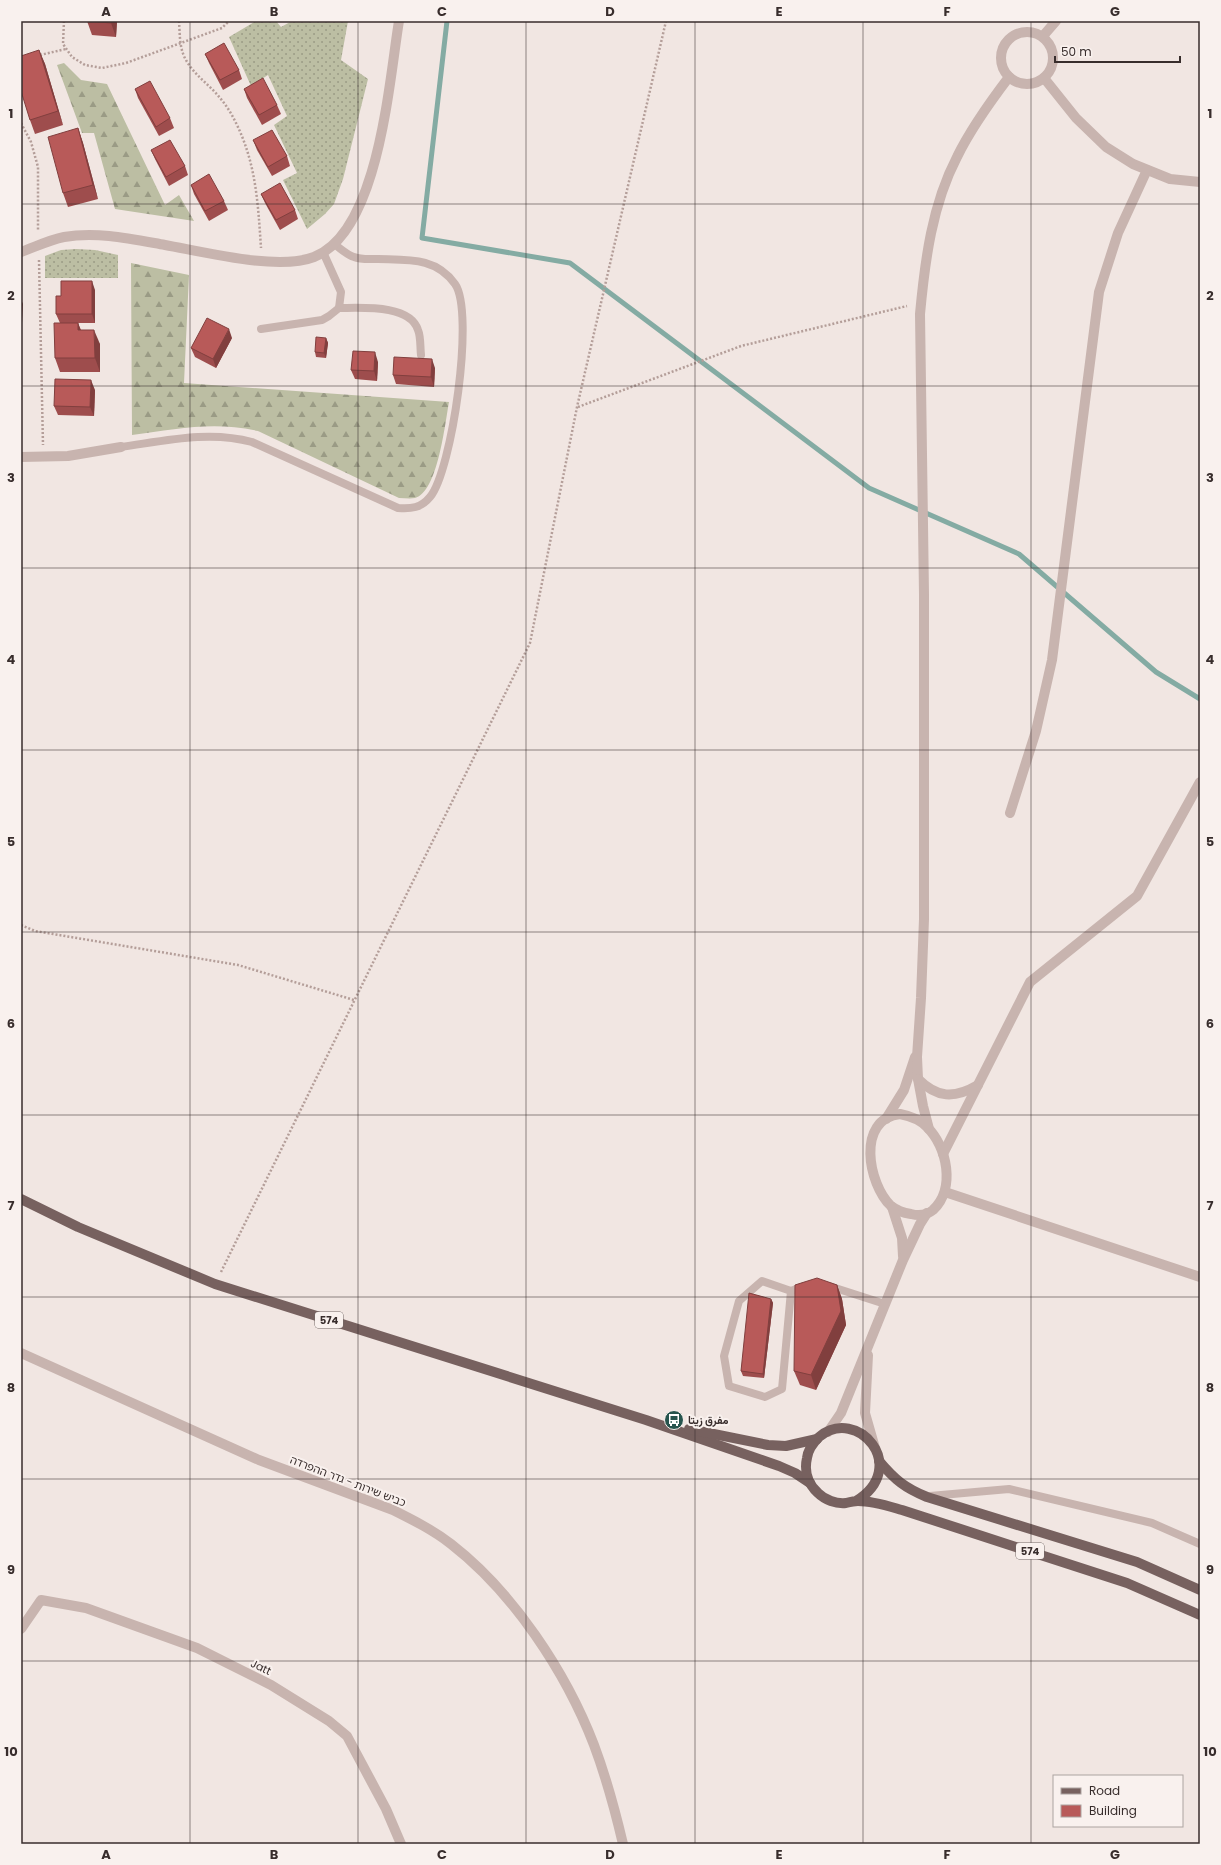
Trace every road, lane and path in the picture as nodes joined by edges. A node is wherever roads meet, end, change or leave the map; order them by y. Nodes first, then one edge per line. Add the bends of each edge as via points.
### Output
1 (64, 21) edge
2 (180, 21) edge
3 (229, 21) edge
4 (399, 21) edge
5 (666, 21) edge
6 (1056, 21) edge
7 (1043, 36) junction
8 (180, 44) junction
9 (66, 49) junction
10 (36, 56) edge
11 (1009, 77) junction
12 (1044, 78) junction
13 (21, 123) edge
14 (1147, 170) junction
15 (1200, 182) edge
16 (334, 244) junction
17 (38, 245) junction
18 (21, 252) edge
19 (323, 252) junction
20 (261, 261) junction
21 (921, 303) junction
22 (340, 308) junction
23 (261, 329) dead end
24 (422, 354) dead end
25 (578, 407) junction
26 (121, 447) joint
27 (21, 457) edge
28 (43, 457) junction
29 (1200, 782) edge
30 (1010, 813) dead end
31 (21, 925) edge
32 (354, 1000) junction
33 (917, 1050) junction
34 (918, 1079) junction
35 (978, 1085) junction
36 (886, 1119) junction
37 (929, 1129) junction
38 (943, 1154) junction
39 (945, 1192) junction
40 (21, 1199) edge
41 (892, 1207) junction
42 (927, 1214) junction
43 (903, 1260) junction
44 (1200, 1277) edge
45 (214, 1284) junction
46 (810, 1284) edge
47 (824, 1284) edge
48 (791, 1291) junction
49 (885, 1304) junction
50 (869, 1345) junction
51 (21, 1353) edge
52 (646, 1420) junction
53 (828, 1432) junction
54 (817, 1439) junction
55 (876, 1450) junction
56 (879, 1461) junction
57 (810, 1483) junction
58 (927, 1497) junction
59 (856, 1501) junction
60 (1200, 1544) edge
61 (1200, 1590) edge
62 (1200, 1615) edge
63 (21, 1629) edge
64 (401, 1844) edge
65 (623, 1844) edge

1 - 9 path via 63,44
2 - 8 path
3 - 8 path via 222,28
4 - 16 street via 380,146 358,209 344,234
5 - 25 path
6 - 7 street
7 - 11 street via 1031,31 1008,39 1001,54 1003,67
7 - 12 street via 1054,54 1050,72
8 - 9 path via 126,63 102,68 84,65
8 - 20 path via 186,60 220,98 235,120 246,144 257,192
9 - 10 path
11 - 12 street via 1027,84 1036,83
11 - 21 street via 957,157 941,197 932,228
12 - 14 street via 1076,118 1106,147
13 - 17 path via 31,142 38,167
14 - 15 street via 1170,179
14 - 30 street via 1118,233 1099,292 1052,660 1036,731
16 - 19 street
16 - 26 lane via 354,257 427,262 444,272 456,286 463,316 457,403 445,466 430,498 414,509 398,508 252,442 237,438 195,437
17 - 18 street
17 - 20 street via 63,237 102,235
17 - 28 path
19 - 20 street via 314,257 296,260
19 - 22 lane via 341,292
21 - 25 path via 741,346
21 - 33 street via 924,919
22 - 23 lane via 322,320
22 - 24 lane via 391,309 406,315 418,329
25 - 32 path via 530,643
26 - 28 street
27 - 28 street
29 - 35 street via 1137,896 1030,982
31 - 32 path via 35,931 238,965
32 - 45 path
33 - 34 street
33 - 36 street via 904,1090
34 - 35 street via 927,1088 941,1094 960,1094
34 - 37 street
35 - 38 street
36 - 37 street via 893,1115 908,1116 919,1120
36 - 41 street via 874,1135 869,1158 876,1185
37 - 38 street
38 - 39 street via 947,1177
39 - 42 street via 939,1204
39 - 44 street
40 - 45 main road, 574 via 78,1227
41 - 42 street via 913,1215
41 - 43 street via 902,1238
42 - 43 street
43 - 49 street
45 - 52 main road, 574
46 - 48 lane
47 - 49 lane
48 - 48 lane via 782,1389 765,1397 729,1386 724,1356 739,1301 762,1281
49 - 50 street
50 - 53 street via 840,1413
50 - 55 street via 865,1413
51 - 65 street, כביש שירות - גדר ההפרדה via 259,1460 393,1510 450,1543 502,1594 530,1630 561,1678 594,1744
52 - 54 main road, 574 via 768,1445 786,1446
52 - 57 main road, 574 via 779,1466
53 - 54 main road, 574
53 - 55 main road, 574 via 847,1429 859,1432
54 - 57 main road, 574 via 808,1453 805,1465
55 - 56 main road, 574
56 - 58 main road, 574 via 904,1486
56 - 59 main road, 574 via 879,1474 874,1485 867,1494
57 - 59 main road, 574 via 822,1497 833,1502
58 - 60 lane via 1009,1489 1152,1523
58 - 61 main road, 574 via 1137,1562
59 - 62 main road, 574 via 902,1510 1127,1583
63 - 64 street, Jatt via 41,1600 86,1608 197,1648 270,1684 329,1721 347,1736 386,1809

